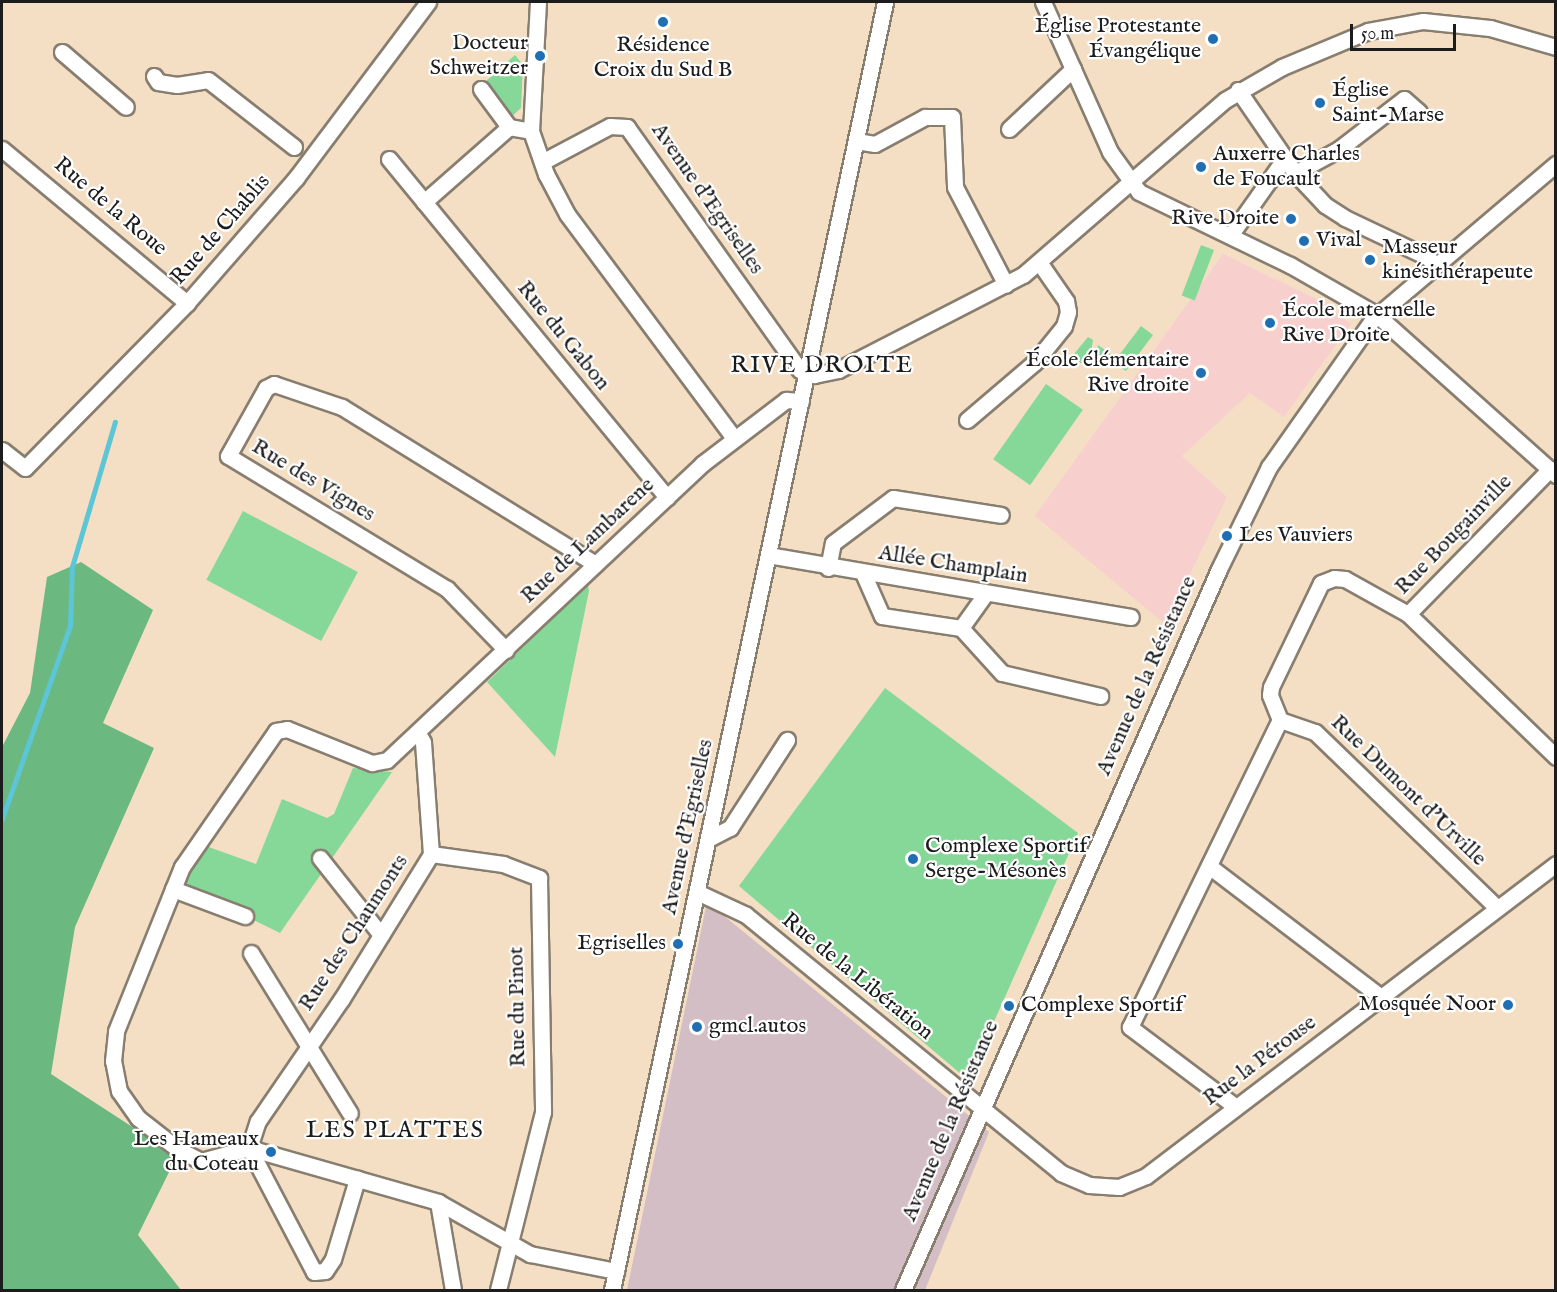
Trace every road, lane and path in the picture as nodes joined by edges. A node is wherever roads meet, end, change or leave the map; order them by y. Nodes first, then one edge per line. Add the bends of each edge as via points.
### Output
1 (428, 2) edge
2 (538, 2) edge
3 (885, 2) edge
4 (1043, 2) edge
5 (1556, 47) edge
6 (62, 52) dead end
7 (1073, 69) junction
8 (154, 76) dead end
9 (482, 89) dead end
10 (1238, 90) junction
11 (126, 107) dead end
12 (1419, 112) dead end
13 (509, 127) junction
14 (1009, 129) dead end
15 (531, 131) junction
16 (856, 141) junction
17 (294, 147) dead end
18 (2, 149) edge
19 (1285, 158) junction
20 (389, 159) dead end
21 (542, 162) junction
22 (1556, 164) edge
23 (1299, 177) junction
24 (1130, 183) junction
25 (424, 202) junction
26 (1234, 230) dead end
27 (1039, 262) junction
28 (1436, 266) junction
29 (1006, 285) junction
30 (187, 303) junction
31 (1377, 315) junction
32 (806, 374) junction
33 (801, 402) junction
34 (967, 420) dead end
35 (734, 438) junction
36 (2, 450) edge
37 (1552, 472) edge
38 (667, 497) junction
39 (1001, 515) dead end
40 (768, 555) junction
41 (595, 564) junction
42 (828, 568) junction
43 (863, 573) junction
44 (986, 593) junction
45 (1408, 614) junction
46 (1131, 617) dead end
47 (961, 628) junction
48 (506, 650) junction
49 (1100, 696) dead end
50 (1280, 720) junction
51 (419, 735) junction
52 (787, 740) dead end
53 (1556, 758) edge
54 (708, 839) junction
55 (431, 854) junction
56 (320, 858) dead end
57 (1556, 864) edge
58 (1209, 866) junction
59 (173, 889) junction
60 (697, 892) junction
61 (1497, 908) junction
62 (245, 916) dead end
63 (381, 935) junction
64 (251, 953) dead end
65 (1381, 997) junction
66 (307, 1047) junction
67 (981, 1107) junction
68 (1236, 1107) junction
69 (350, 1113) dead end
70 (249, 1148) junction
71 (357, 1179) junction
72 (438, 1202) junction
73 (509, 1242) junction
74 (616, 1271) junction
75 (453, 1290) edge
76 (498, 1290) edge
77 (612, 1290) edge
78 (903, 1290) edge

1 - 30 street, Rue de Chablis via 296,178
2 - 15 street
3 - 16 street, Avenue d'Egriselles
4 - 7 street
5 - 10 street via 1470,24 1399,23 1282,67
6 - 11 street
7 - 14 street
7 - 24 street via 1110,152
8 - 17 street via 166,84 208,80
9 - 13 street
10 - 19 street
10 - 24 street
12 - 23 street via 1404,99
13 - 15 street
13 - 25 street
15 - 21 street
16 - 29 street via 875,144 925,117 952,117 955,187
16 - 32 street, Avenue d'Egriselles
18 - 30 street, Rue de la Roue
19 - 23 street
19 - 26 street
20 - 25 street, Rue du Gabon
21 - 32 street, Avenue d'Egriselles via 610,126 627,127
21 - 35 street via 567,214
22 - 28 street, Avenue de la Résistance
23 - 28 street via 1334,212 1427,257
24 - 27 street
24 - 31 street via 1156,203 1290,265
25 - 38 street, Rue du Gabon
27 - 29 street
27 - 34 street via 1066,301 1064,326 1035,362
28 - 31 street, Avenue de la Résistance
29 - 32 street via 838,370
30 - 36 street, Rue de Chablis via 25,468
31 - 37 street
31 - 67 street, Avenue de la Résistance via 1269,467 1219,569
32 - 33 street, Avenue d'Egriselles
33 - 35 street, Rue de Lambarene via 786,400
33 - 40 street, Avenue d'Egriselles
35 - 38 street, Rue de Lambarene
37 - 45 street, Rue Bougainville
38 - 41 street, Rue de Lambarene
39 - 42 street via 893,498 833,543
40 - 42 street, Allée Champlain
40 - 54 street, Avenue d'Egriselles
41 - 48 street, Rue de Lambarene
41 - 48 street, Rue des Vignes via 342,407 274,384 266,388 228,456 447,589
42 - 43 street, Allée Champlain
43 - 44 street, Allée Champlain
43 - 47 street via 882,616
44 - 46 street, Allée Champlain
44 - 47 street
45 - 50 street via 1345,579 1321,583 1271,687 1270,695
45 - 53 street, Rue Bougainville
47 - 49 street via 1002,673
48 - 51 street, Rue de Lambarene
50 - 58 street
50 - 61 street, Rue Dumont d'Urville via 1315,732
51 - 55 street, Rue des Chaumonts via 423,742
51 - 59 street, Rue de Lambarene via 387,760 372,763 286,729 276,731 182,867
52 - 54 street via 730,828
54 - 60 street, Avenue d'Egriselles
55 - 63 street, Rue des Chaumonts
55 - 73 street, Rue du Pinot via 503,864 539,878 543,1112
56 - 63 street
57 - 61 street, Rue la Pérouse
58 - 65 street
58 - 68 street via 1130,1027
59 - 62 street
59 - 70 street, Rue de Lambarene via 116,1031 113,1061 120,1091 138,1119 201,1161
60 - 67 street, Rue de la Libération via 746,915
60 - 74 street, Avenue d'Egriselles
61 - 65 street, Rue la Pérouse
63 - 66 street, Rue des Chaumonts
64 - 66 street
65 - 68 street, Rue la Pérouse
66 - 69 street, Rue des Chaumonts
66 - 70 street, Rue des Chaumonts via 258,1121
67 - 68 street, Rue la Pérouse via 1061,1173 1089,1185 1119,1187 1146,1176
67 - 78 street, Avenue de la Résistance
70 - 71 street
70 - 71 street via 314,1272 325,1271 333,1259
71 - 72 street
72 - 73 street
72 - 75 street
73 - 74 street via 530,1254
73 - 76 street via 504,1281
74 - 77 street, Avenue d'Egriselles

